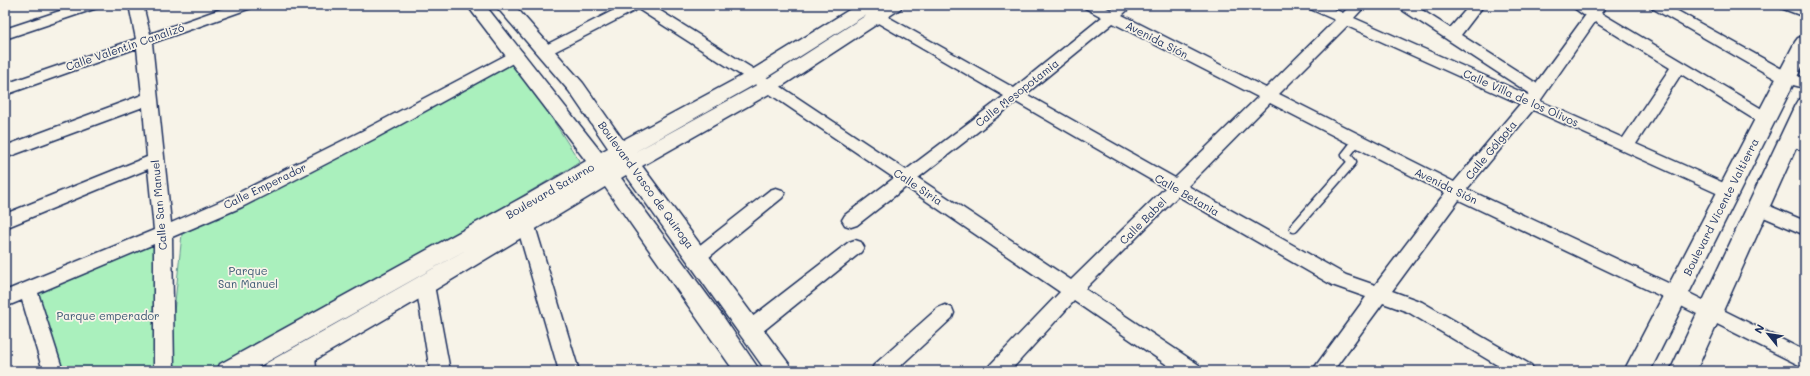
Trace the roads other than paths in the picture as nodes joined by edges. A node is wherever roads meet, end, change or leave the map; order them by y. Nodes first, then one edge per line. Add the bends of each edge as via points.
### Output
1 (92, 5) edge
2 (136, 5) edge
3 (246, 5) edge
4 (476, 5) edge
5 (504, 5) edge
6 (635, 5) edge
7 (641, 5) edge
8 (894, 5) edge
9 (1090, 5) edge
10 (1126, 5) edge
11 (1313, 5) edge
12 (1359, 5) edge
13 (1404, 5) edge
14 (1477, 5) edge
15 (1577, 5) edge
16 (1657, 5) edge
17 (1786, 5) edge
18 (866, 9) edge
19 (1597, 10) edge
20 (1805, 13) edge
21 (1112, 17) junction
22 (1346, 20) junction
23 (5, 34) edge
24 (1452, 36) junction
25 (144, 40) junction
26 (1805, 42) edge
27 (545, 51) junction
28 (517, 55) junction
29 (1678, 67) junction
30 (1795, 81) edge
31 (761, 82) junction
32 (5, 90) edge
33 (1015, 95) junction
34 (1269, 96) junction
35 (1535, 97) junction
36 (150, 98) junction
37 (1805, 105) edge
38 (1766, 119) junction
39 (1357, 141) junction
40 (1798, 142) edge
41 (1627, 145) junction
42 (5, 152) edge
43 (625, 158) junction
44 (155, 160) junction
45 (603, 170) junction
46 (905, 178) junction
47 (1176, 188) junction
48 (1456, 191) junction
49 (1729, 192) junction
50 (776, 194) dead end
51 (1758, 207) junction
52 (850, 220) dead end
53 (5, 221) edge
54 (526, 226) junction
55 (1294, 228) dead end
56 (1805, 228) edge
57 (163, 234) junction
58 (854, 247) dead end
59 (697, 257) junction
60 (425, 285) junction
61 (28, 289) junction
62 (1072, 291) junction
63 (1676, 295) junction
64 (1380, 296) junction
65 (5, 299) edge
66 (945, 312) dead end
67 (1711, 313) junction
68 (750, 330) junction
69 (1805, 360) edge
70 (305, 362) edge
71 (53, 371) edge
72 (164, 371) edge
73 (229, 371) edge
74 (274, 371) edge
75 (440, 371) edge
76 (569, 371) edge
77 (748, 371) edge
78 (780, 371) edge
79 (881, 371) edge
80 (997, 371) edge
81 (1192, 371) edge
82 (1322, 371) edge
83 (1524, 371) edge
84 (1637, 371) edge
85 (1683, 371) edge

1 - 23 street
2 - 25 street, Calle San Manuel
3 - 25 street, Calle Valentín Canalizó
4 - 28 street
5 - 27 street, Boulevard Vasco de Quiroga
6 - 27 street
7 - 31 street, Calle Siria
8 - 18 street, Boulevard Saturno
9 - 21 street, Avenida Sión
10 - 21 street, Calle Mesopotamia
11 - 22 street, Calle Villa de los Olivos
12 - 22 street, Calle Babel
13 - 24 street
14 - 24 street
15 - 19 street
16 - 30 street
17 - 20 street
18 - 31 street, Boulevard Saturno
18 - 33 street, Calle Betania
19 - 29 street
19 - 35 street, Calle Gólgota
21 - 33 street, Calle Mesopotamia
21 - 34 street, Avenida Sión
22 - 34 street, Calle Babel
22 - 35 street, Calle Villa de los Olivos
24 - 35 street
25 - 32 street, Calle Valentín Canalizó
25 - 36 street, Calle San Manuel
26 - 30 main road, Boulevard Vicente Valtierra
27 - 43 street, Boulevard Vasco de Quiroga via 576,88
28 - 45 street
28 - 57 street, Calle Emperador via 250,195
29 - 38 street
29 - 41 street
30 - 38 main road, Boulevard Vicente Valtierra
31 - 43 street, Boulevard Saturno
31 - 46 street, Calle Siria
33 - 46 street, Calle Mesopotamia
33 - 47 street, Calle Betania
34 - 39 street, Avenida Sión
34 - 47 street, Calle Babel
35 - 41 street, Calle Villa de los Olivos
35 - 48 street, Calle Gólgota
36 - 42 street
36 - 44 street, Calle San Manuel
37 - 40 main road
38 - 49 main road, Boulevard Vicente Valtierra
39 - 48 street, Avenida Sión
39 - 55 lane via 1346,155 1352,162
40 - 51 main road
41 - 49 street, Calle Villa de los Olivos
43 - 45 street, Boulevard Saturno
43 - 59 street, Boulevard Vasco de Quiroga
44 - 53 street
44 - 57 street, Calle San Manuel
45 - 54 street, Boulevard Saturno
45 - 73 street, Boulevard Saturno via 533,202
45 - 77 street
46 - 52 street, Calle Mesopotamia
46 - 62 street, Calle Siria
47 - 62 street, Calle Babel
47 - 64 street, Calle Betania via 1338,280
48 - 63 street, Avenida Sión
48 - 64 street, Calle Gólgota
49 - 63 main road, Boulevard Vicente Valtierra
50 - 59 street
51 - 56 street
51 - 67 main road
54 - 60 street, Boulevard Saturno
54 - 76 street
57 - 61 street, Calle Emperador
57 - 72 street, Calle San Manuel
58 - 68 street
59 - 68 street, Boulevard Vasco de Quiroga
60 - 70 street, Boulevard Saturno
60 - 75 street
61 - 65 street, Calle Emperador
61 - 71 street
62 - 80 street, Calle Babel
62 - 81 street, Calle Siria
63 - 67 street, Avenida Sión
63 - 84 main road, Boulevard Vicente Valtierra
64 - 82 street, Calle Gólgota
64 - 83 street, Calle Betania via 1414,307
66 - 79 street
67 - 69 street, Avenida Sión
67 - 85 main road
68 - 78 street, Boulevard Vasco de Quiroga
70 - 74 street, Boulevard Saturno

